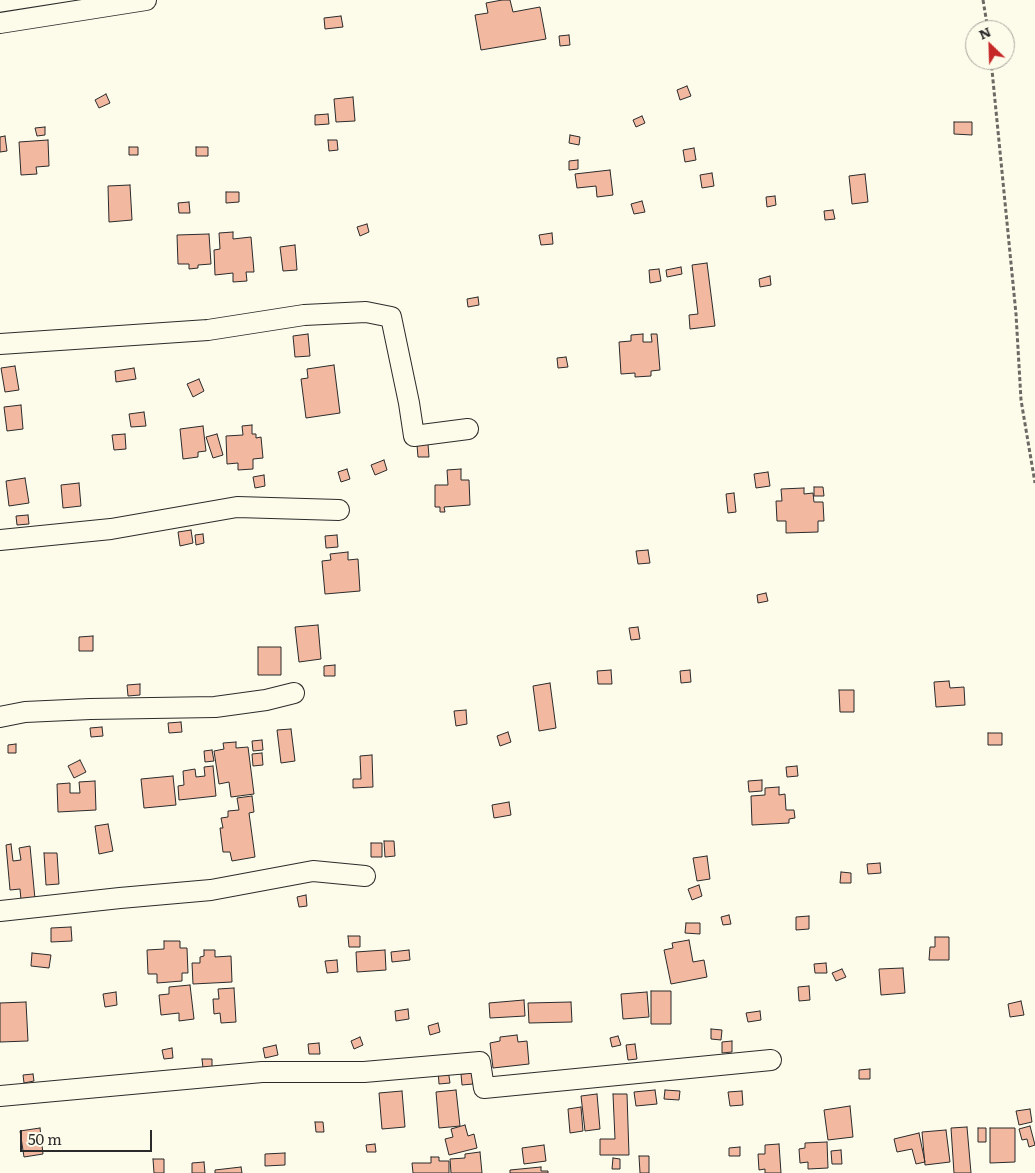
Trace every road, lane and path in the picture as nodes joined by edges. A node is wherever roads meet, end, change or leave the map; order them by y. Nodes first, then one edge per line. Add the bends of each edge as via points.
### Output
1 (146, 0) edge
2 (983, 0) edge
3 (986, 20) edge
4 (0, 22) edge
5 (992, 70) edge
6 (0, 344) edge
7 (468, 429) dead end
8 (1035, 483) edge
9 (339, 510) dead end
10 (0, 540) edge
11 (294, 693) dead end
12 (0, 717) edge
13 (364, 876) dead end
14 (0, 911) edge
15 (771, 1060) dead end
16 (0, 1096) edge

1 - 4 street
2 - 3 path
5 - 8 path via 1022,400
6 - 7 street via 208,330 304,315 366,312 391,317 414,436
9 - 10 street via 237,508 111,529
11 - 12 street via 215,707 25,712
13 - 14 street via 314,871 211,890
15 - 16 street via 484,1088 480,1062 364,1072 262,1072

